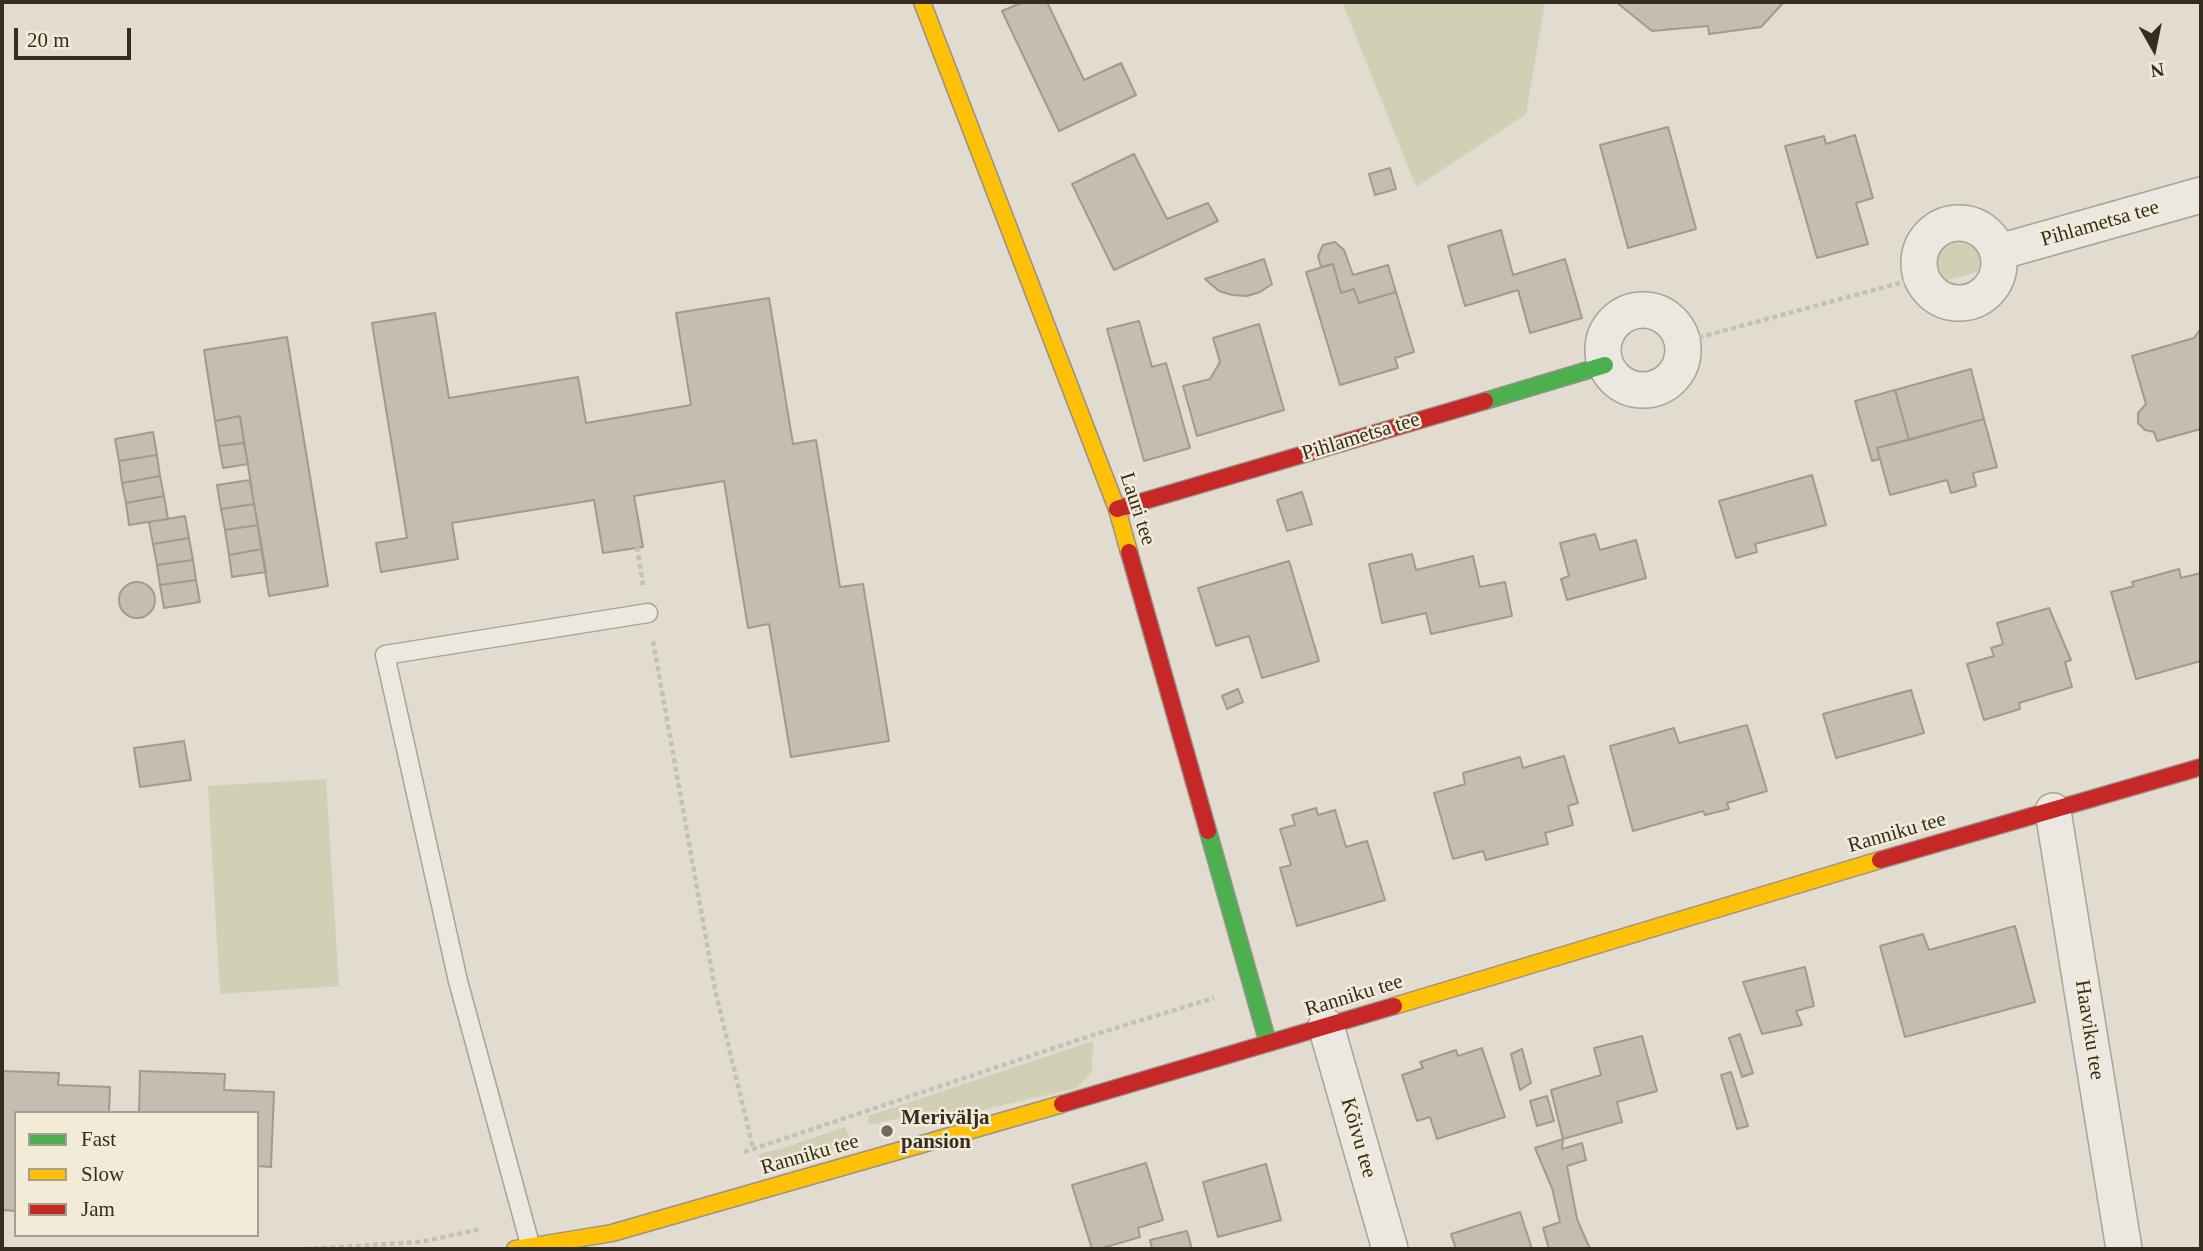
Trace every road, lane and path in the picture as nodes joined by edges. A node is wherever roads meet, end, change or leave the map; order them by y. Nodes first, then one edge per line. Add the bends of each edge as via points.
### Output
1 (922, 2) edge
2 (2201, 195) edge
3 (1999, 252) junction
4 (1922, 277) junction
5 (1682, 342) junction
6 (1605, 365) junction
7 (1118, 509) junction
8 (638, 547) dead end
9 (648, 613) junction
10 (2201, 767) edge
11 (2053, 811) junction
12 (1252, 987) junction
13 (1326, 1026) junction
14 (1268, 1043) junction
15 (753, 1148) junction
16 (742, 1153) dead end
17 (524, 1220) junction
18 (615, 1241) edge
19 (305, 1249) edge
20 (523, 1249) edge
21 (1390, 1249) edge
22 (2124, 1249) edge

1 - 7 street, Lauri tee
2 - 3 street, Pihlametsa tee
3 - 4 street via 1996,280 1988,291 1965,303 1938,297
3 - 4 street via 1974,225 1947,224 1936,229 1920,251
4 - 5 path
5 - 6 street via 1679,368 1661,386 1648,390 1622,385
5 - 6 street via 1669,319 1644,309 1631,311 1619,317 1604,339
6 - 7 street, Pihlametsa tee
7 - 12 street, Lauri tee
8 - 9 path
9 - 15 path via 715,989
9 - 17 lane via 385,655 458,981
10 - 11 street, Ranniku tee
11 - 13 street, Ranniku tee
11 - 22 street, Haaviku tee
12 - 14 street, Lauri tee
12 - 15 path
13 - 14 street, Ranniku tee
13 - 21 street, Kõivu tee
14 - 18 street, Ranniku tee
15 - 16 path
17 - 19 path via 420,1242
17 - 20 lane
18 - 20 street, Ranniku tee

